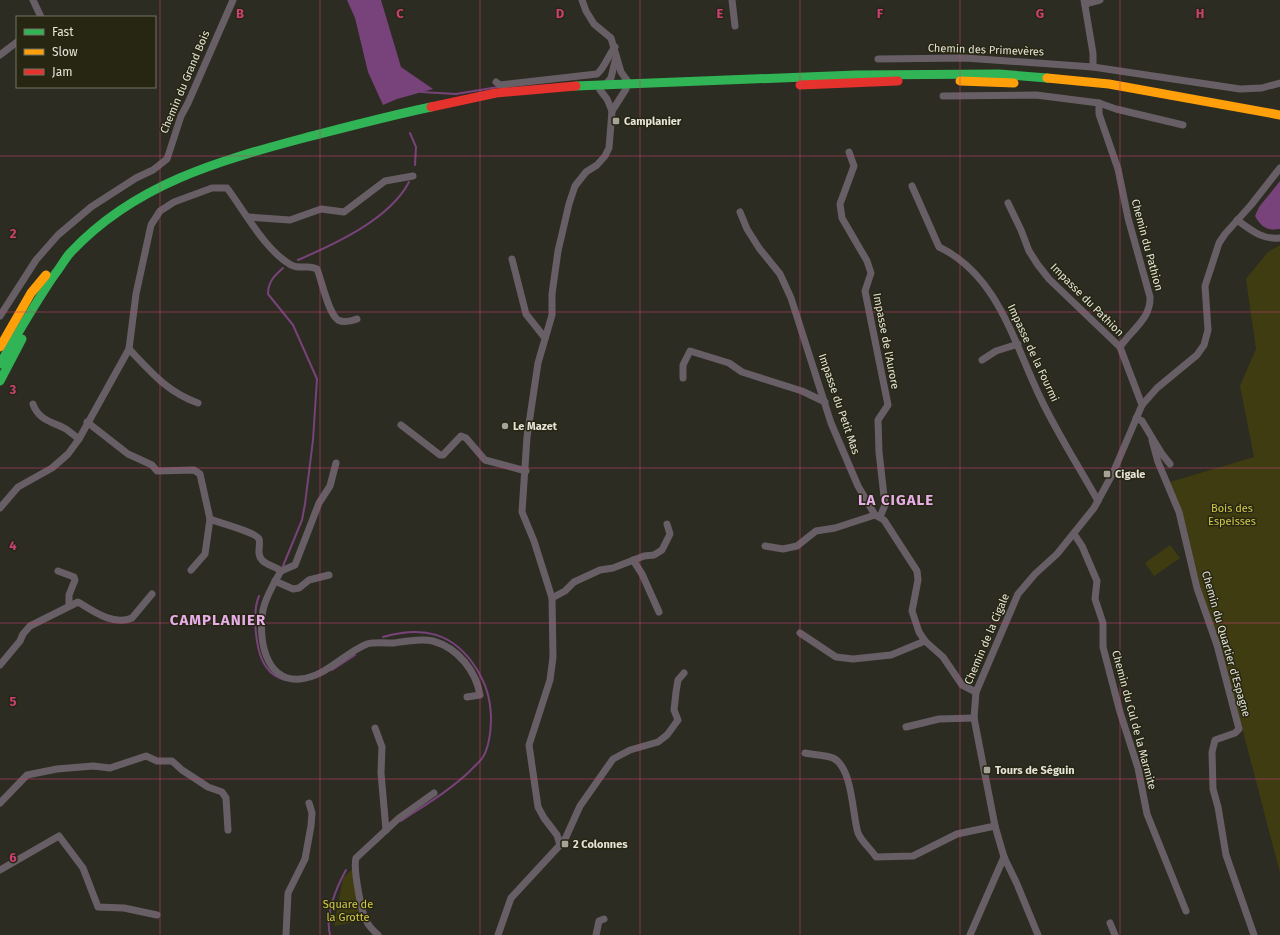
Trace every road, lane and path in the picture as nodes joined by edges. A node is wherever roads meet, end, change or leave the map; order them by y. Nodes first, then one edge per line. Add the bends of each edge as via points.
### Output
1 (33, 0) edge
2 (233, 0) edge
3 (582, 0) edge
4 (732, 0) edge
5 (1100, 0) edge
6 (1084, 2) edge
7 (41, 16) edge
8 (735, 26) dead end
9 (16, 43) edge
10 (616, 50) junction
11 (0, 55) edge
12 (878, 59) dead end
13 (1093, 67) junction
14 (496, 82) dead end
15 (1280, 83) edge
16 (627, 86) junction
17 (603, 87) junction
18 (943, 96) dead end
19 (1190, 97) junction
20 (1099, 103) junction
21 (1280, 110) edge
22 (612, 111) junction
23 (1280, 115) edge
24 (1280, 122) edge
25 (1183, 125) dead end
26 (849, 152) dead end
27 (232, 158) junction
28 (1280, 168) edge
29 (413, 176) dead end
30 (912, 186) dead end
31 (1008, 203) dead end
32 (740, 212) dead end
33 (248, 217) junction
34 (1238, 220) junction
35 (1280, 238) edge
36 (71, 252) junction
37 (512, 259) dead end
38 (0, 316) edge
39 (357, 319) dead end
40 (546, 338) junction
41 (1018, 344) junction
42 (0, 347) edge
43 (1120, 348) junction
44 (129, 349) junction
45 (982, 360) dead end
46 (0, 364) edge
47 (683, 378) dead end
48 (0, 381) edge
49 (198, 402) dead end
50 (825, 402) junction
51 (33, 404) dead end
52 (1142, 405) junction
53 (1136, 418) junction
54 (88, 422) junction
55 (400, 425) dead end
56 (79, 439) junction
57 (1152, 440) junction
58 (336, 463) dead end
59 (1170, 464) dead end
60 (526, 471) junction
61 (1098, 501) junction
62 (0, 508) edge
63 (877, 516) junction
64 (210, 519) junction
65 (667, 524) dead end
66 (1074, 534) junction
67 (765, 546) dead end
68 (633, 560) junction
69 (279, 569) junction
70 (191, 570) dead end
71 (58, 571) dead end
72 (328, 575) dead end
73 (275, 581) junction
74 (152, 594) dead end
75 (552, 598) junction
76 (68, 605) junction
77 (659, 612) dead end
78 (800, 633) dead end
79 (925, 640) junction
80 (0, 665) edge
81 (684, 673) dead end
82 (976, 692) junction
83 (467, 697) dead end
84 (974, 718) junction
85 (906, 726) dead end
86 (375, 728) dead end
87 (805, 753) dead end
88 (434, 793) dead end
89 (309, 802) dead end
90 (0, 803) edge
91 (995, 826) junction
92 (228, 830) dead end
93 (386, 830) junction
94 (560, 845) junction
95 (1004, 857) junction
96 (0, 870) edge
97 (1186, 911) dead end
98 (157, 915) dead end
99 (604, 918) dead end
100 (1110, 923) dead end
101 (286, 935) edge
102 (378, 935) edge
103 (498, 935) edge
104 (596, 935) edge
105 (970, 935) edge
106 (1038, 935) edge
107 (1115, 935) edge
108 (1254, 935) edge

1 - 7 street
2 - 38 street, Chemin du Grand Bois via 181,116 167,159 157,168 136,178 91,207 58,235 36,260
3 - 10 street via 594,24 611,38
4 - 8 street
5 - 6 street
6 - 13 street
9 - 11 street
10 - 14 street via 609,54 602,70 596,74 500,84
10 - 16 street
10 - 17 street via 611,78
12 - 13 street, Chemin des Primevères via 965,58
13 - 15 street, Chemin des Primevères via 1240,88 1262,88
16 - 17 main road
16 - 19 main road via 856,75 999,74 1076,80
16 - 22 street
16 - 24 main road via 904,81 1001,82 1107,91
17 - 22 street
17 - 27 main road via 462,101 389,116
18 - 20 street via 1036,95
19 - 21 main road
19 - 23 main road
20 - 25 street via 1116,110
20 - 43 street, Chemin du Pathion via 1099,114 1118,170 1128,218 1150,297 1147,315
22 - 40 street via 609,148 597,165 586,172 575,186 569,204 558,251 552,315
26 - 63 street, Impasse de l'Aurore via 854,166 840,204 842,218 867,261 871,274 865,291 888,405 878,420 885,505
27 - 36 main road via 183,175 137,198 105,220
27 - 48 main road via 137,204 95,238 58,278 33,318
28 - 34 street, Chemin de la Cigale
29 - 33 street via 385,181 344,212 321,209 290,220
30 - 41 street, Impasse de la Fourmi via 939,247 969,266 1000,307
31 - 43 street, Impasse du Pathion via 1022,230 1029,251 1038,265 1049,279
32 - 50 street, Impasse du Petit Mas via 746,229 785,284
33 - 39 street via 268,246 289,264 298,268 318,269 329,305 338,319
33 - 44 street via 227,188 222,187 212,188 174,202 160,211 151,225 136,294
34 - 35 street via 1265,238
34 - 52 street, Chemin de la Cigale via 1219,243 1205,286 1208,330 1204,345
36 - 42 main road via 52,268 31,293
36 - 46 main road via 38,298
37 - 40 street via 526,314
40 - 60 street via 538,363 527,438
41 - 45 street via 996,350
41 - 61 street, Impasse de la Fourmi via 1040,397
43 - 52 street
44 - 49 street via 165,386 181,397
44 - 54 street
47 - 50 street via 683,365 690,351 729,363 742,372 802,391
50 - 63 street, Impasse du Petit Mas via 852,472
51 - 56 street via 35,411 45,419
52 - 53 street, Chemin de la Cigale
53 - 57 street via 1142,421
53 - 61 street, Chemin de la Cigale
54 - 56 street
54 - 64 street via 128,454 152,465 157,471 194,470 200,474
55 - 60 street via 440,455 443,455 461,436 466,438 484,460
56 - 62 street via 68,454 52,468 18,487
57 - 59 street
57 - 108 street, Chemin du Quartier d'Espagne via 1158,462 1179,512 1197,588 1217,645 1239,729 1215,740 1212,752 1214,789 1226,855
58 - 69 street via 330,486 319,503 295,565
60 - 75 street via 522,512
61 - 66 street, Chemin de la Cigale
63 - 67 street via 816,531 797,546 783,549
63 - 79 street, Impasse du Petit Mas via 917,571 918,580 912,611 918,632
64 - 69 street via 256,535 259,540 259,556 263,562
64 - 70 street via 205,554
65 - 68 street via 670,534 662,550 654,555
66 - 82 street, Chemin de la Cigale via 1018,594
66 - 97 street, Chemin du Cul de la Marmite via 1098,581 1095,600 1103,623 1103,647 1138,768 1146,814
68 - 75 street via 600,570 574,582 565,592
68 - 77 street
69 - 73 street
71 - 76 street via 74,577 75,580
72 - 73 street via 309,580 299,588 293,589
73 - 83 street via 264,609 262,641 267,659 275,670 283,675 290,679 300,679 321,673 367,644 432,641 450,648 464,661 478,682 480,695
74 - 76 street via 132,618 127,620 104,617 78,602
75 - 94 street via 553,656 550,680 529,745 538,807 557,835
76 - 80 street via 30,626
78 - 79 street via 836,657 853,659 891,655
79 - 82 street, Impasse du Petit Mas via 943,657 962,685
81 - 94 street via 677,684 674,707 678,720 675,726 658,742 630,750 613,759 580,806
82 - 84 street, Chemin de la Cigale
84 - 85 street via 940,719
84 - 91 street, Chemin de la Cigale
86 - 93 street via 382,747 381,773
87 - 91 street via 832,758 842,768 860,837 876,857 913,856 956,834
88 - 93 street
89 - 101 street via 312,813 311,826 305,859 288,893
90 - 92 street via 27,775 57,769 93,766 110,768 146,756 158,763 172,761 208,787 222,792 226,798
91 - 95 street, Chemin de la Cigale
93 - 102 street via 356,858 354,867 362,911 368,924
94 - 103 street via 511,898
95 - 105 street
95 - 106 street, Chemin de la Cigale
96 - 98 street via 59,836 83,868 98,907 124,908
99 - 104 street via 598,921
100 - 107 street

